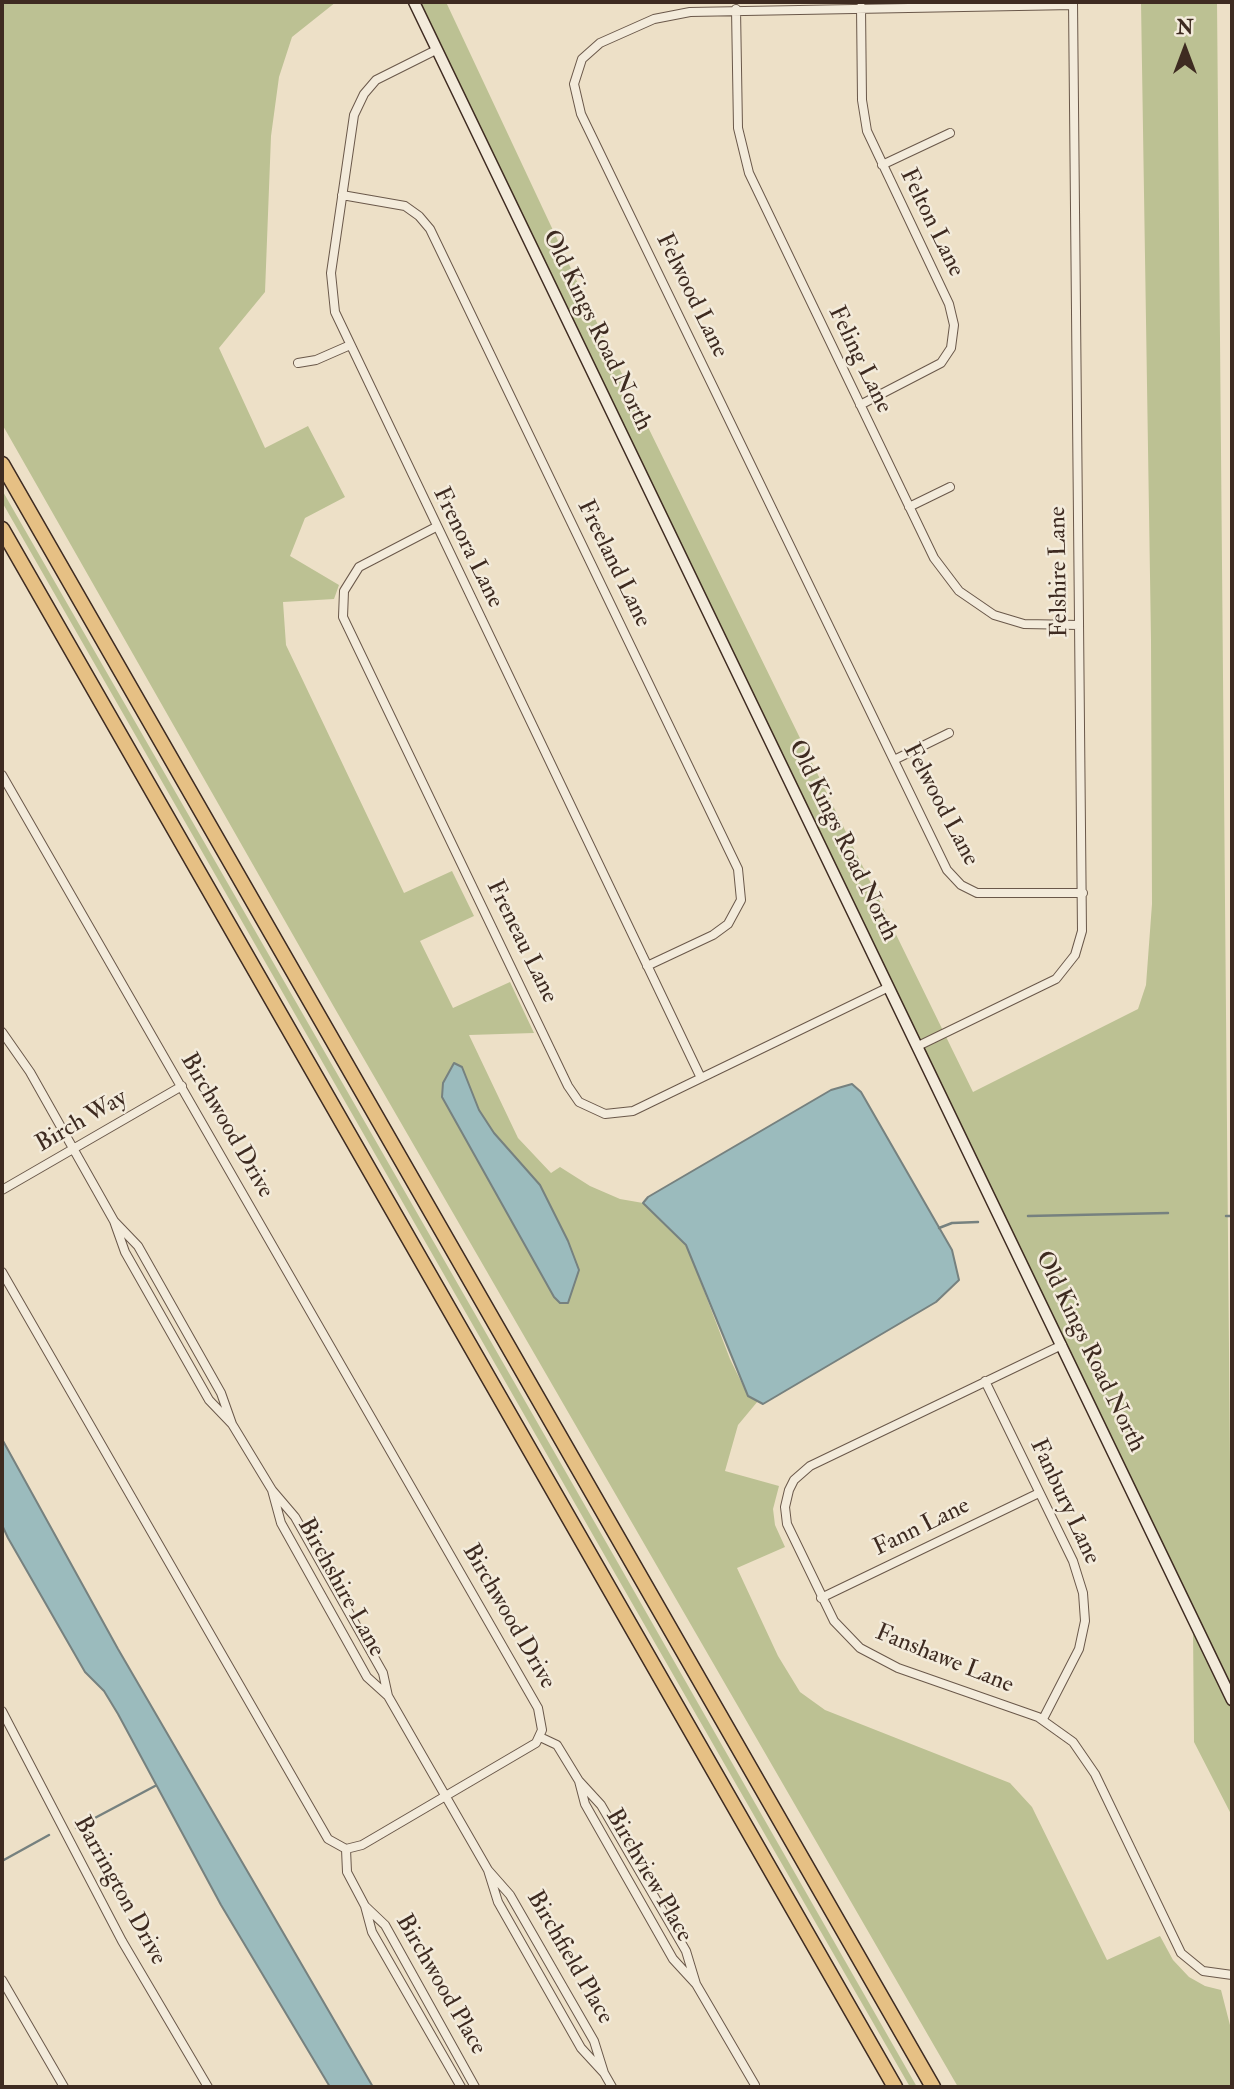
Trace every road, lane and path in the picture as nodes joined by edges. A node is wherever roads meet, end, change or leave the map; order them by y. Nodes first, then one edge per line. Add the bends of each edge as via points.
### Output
1 (414, 2) edge
2 (1073, 4) edge
3 (861, 7) junction
4 (736, 9) junction
5 (436, 50) junction
6 (950, 133) dead end
7 (882, 165) junction
8 (342, 195) junction
9 (348, 346) junction
10 (298, 363) dead end
11 (860, 405) junction
12 (2, 464) edge
13 (950, 487) dead end
14 (909, 507) junction
15 (436, 527) junction
16 (2, 529) edge
17 (1079, 625) junction
18 (950, 733) dead end
19 (894, 760) junction
20 (2, 775) edge
21 (1083, 893) junction
22 (647, 966) junction
23 (889, 987) junction
24 (2, 1032) edge
25 (918, 1046) junction
26 (701, 1078) junction
27 (182, 1086) junction
28 (73, 1150) junction
29 (2, 1190) edge
30 (114, 1221) junction
31 (2, 1272) edge
32 (1062, 1345) junction
33 (985, 1381) junction
34 (232, 1424) junction
35 (272, 1490) junction
36 (1039, 1493) junction
37 (821, 1598) junction
38 (388, 1696) junction
39 (1232, 1700) edge
40 (2, 1711) edge
41 (1043, 1719) junction
42 (541, 1737) junction
43 (579, 1780) junction
44 (446, 1797) junction
45 (345, 1849) junction
46 (488, 1870) junction
47 (365, 1906) junction
48 (1232, 1975) edge
49 (2, 1980) edge
50 (696, 1984) junction
51 (604, 2073) junction
52 (755, 2085) dead end
53 (64, 2087) edge
54 (208, 2087) edge
55 (461, 2087) edge
56 (475, 2087) edge
57 (612, 2087) edge
58 (895, 2087) edge
59 (933, 2087) edge

1 - 5 street, Old Kings Road North
2 - 3 street, Felwood Lane
2 - 17 street, Felshire Lane
3 - 4 street, Felwood Lane
3 - 7 street, Felton Lane via 862,108
4 - 11 street, Feling Lane via 738,128 745,162
4 - 19 street, Felwood Lane via 665,16 606,39 579,65 576,100
5 - 8 street, Frenora Lane via 384,75 364,94 351,126
5 - 23 street, Old Kings Road North
6 - 7 street
7 - 11 street, Felton Lane via 949,304 954,331 948,353 935,367
8 - 9 street, Frenora Lane via 331,273 332,296
8 - 22 street, Freeland Lane via 396,203 419,216 430,229 740,872 741,900 728,924
9 - 10 street
9 - 15 street, Frenora Lane
11 - 14 street, Feling Lane
12 - 59 highway
13 - 14 street
14 - 17 street, Feling Lane via 940,569 975,604 1024,624
15 - 22 street, Frenora Lane
15 - 26 street, Freneau Lane via 366,562 354,573 341,604 349,632 575,1097 596,1111 619,1114
16 - 58 highway
17 - 21 street, Felshire Lane
18 - 19 street
19 - 21 street, Felwood Lane via 943,863 961,885 992,895
20 - 27 street, Birchwood Drive
21 - 25 street, Felshire Lane via 1079,947 1060,975
22 - 26 street, Frenora Lane
23 - 25 street, Old Kings Road North
23 - 26 street, Freneau Lane
24 - 28 street, Birchshire Lane
25 - 32 street, Old Kings Road North
27 - 28 street, Birch Way
27 - 42 street, Birchwood Drive via 538,1708
28 - 29 street, Birch Way
28 - 30 street, Birchshire Lane
30 - 34 street, Birchshire Lane via 125,1252 209,1400
30 - 34 street, Birchshire Lane via 138,1246 221,1392
31 - 45 street via 323,1833
32 - 33 street, Fanshawe Lane
32 - 39 street, Old Kings Road North
33 - 36 street, Fanbury Lane
33 - 37 street, Fanshawe Lane via 823,1459 794,1479 787,1494 786,1519
34 - 35 street, Birchshire Lane
35 - 38 street, Birchshire Lane via 295,1517 383,1672
35 - 38 street, Birchshire Lane via 287,1535 368,1677
36 - 37 street, Fann Lane
36 - 41 street, Fanbury Lane via 1075,1568 1085,1615 1076,1657
37 - 41 street, Fanshawe Lane via 841,1630 878,1659
38 - 44 street, Birchshire Lane
40 - 54 street, Barrington Drive via 122,1941
41 - 48 street, Fanshawe Lane via 1067,1736 1088,1761 1181,1953 1203,1971
42 - 43 street, Birchview Place via 561,1749
42 - 44 street via 526,1751
43 - 50 street, Birchview Place via 601,1805 690,1959
43 - 50 street, Birchview Place via 595,1823 673,1959
44 - 45 street via 367,1843
44 - 46 street, Birchfield Place
45 - 47 street, Birchwood Place via 347,1872
46 - 51 street, Birchfield Place via 510,1895 588,2030
46 - 51 street, Birchfield Place via 504,1914 582,2048
47 - 55 street, Birchwood Place via 372,1932
47 - 56 street, Birchwood Place via 384,1925
49 - 53 street
50 - 52 street, Birchview Place
51 - 57 street, Birchfield Place

